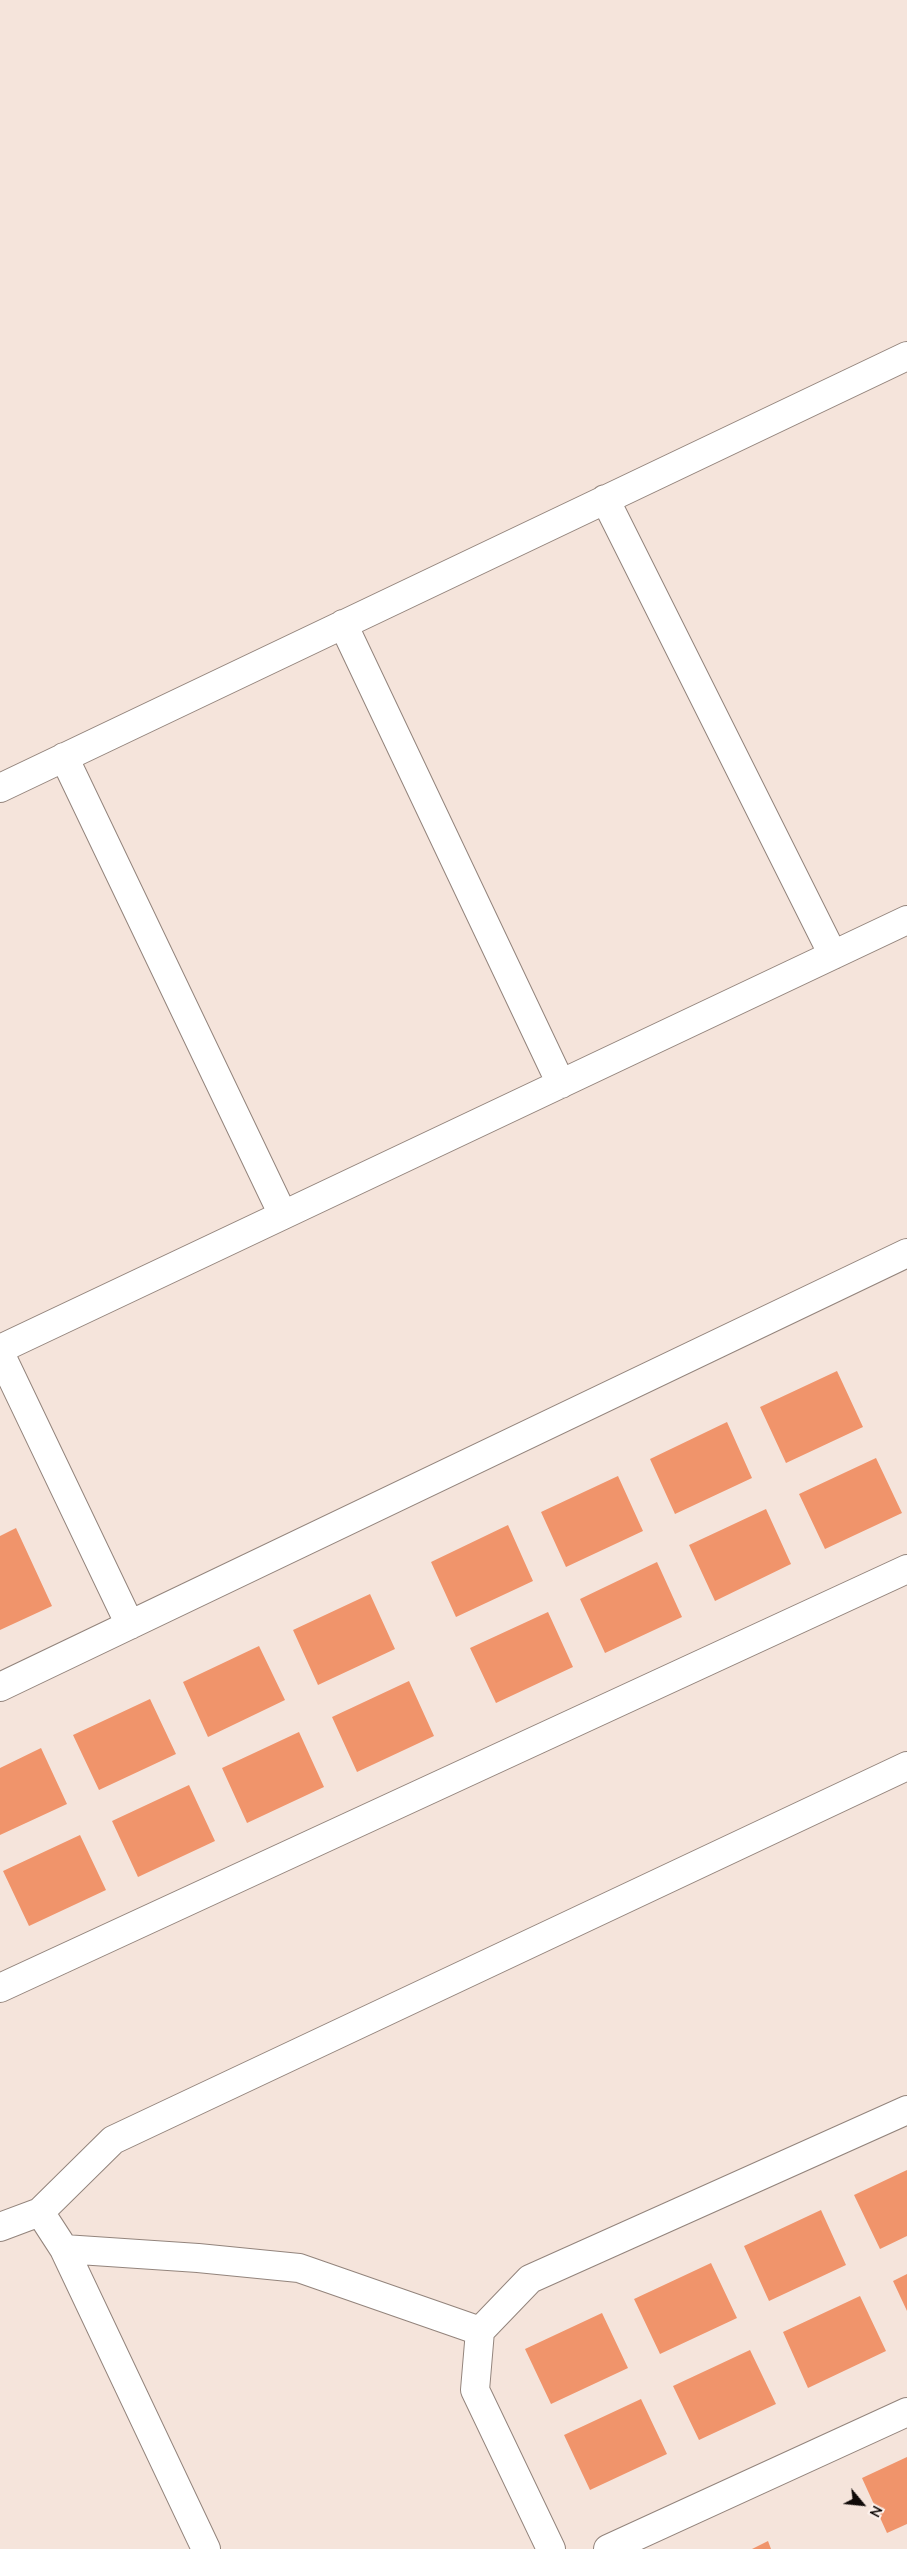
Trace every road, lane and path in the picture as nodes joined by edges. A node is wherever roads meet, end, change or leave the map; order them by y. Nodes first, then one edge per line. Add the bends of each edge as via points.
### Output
1 (907, 356) edge
2 (605, 499) junction
3 (343, 624) junction
4 (64, 757) junction
5 (0, 788) edge
6 (907, 920) edge
7 (833, 955) junction
8 (561, 1084) junction
9 (283, 1215) junction
10 (907, 1253) edge
11 (0, 1349) edge
12 (0, 1353) edge
13 (907, 1570) edge
14 (130, 1625) junction
15 (0, 1687) edge
16 (907, 1766) edge
17 (0, 1988) edge
18 (907, 2110) edge
19 (40, 2212) junction
20 (0, 2227) edge
21 (64, 2249) junction
22 (480, 2331) junction
23 (907, 2412) edge
24 (206, 2549) edge
25 (551, 2549) edge
26 (608, 2549) edge

1 - 2 street
2 - 3 street
2 - 7 street
3 - 4 street
3 - 8 street
4 - 5 street
4 - 9 street
6 - 7 street
7 - 8 street
8 - 9 street
9 - 11 street
10 - 14 street
12 - 14 street
13 - 17 street
14 - 15 street
16 - 19 street via 113,2140
18 - 22 street via 530,2279
19 - 20 street
19 - 21 street
21 - 22 street via 299,2268
21 - 24 street
22 - 25 street via 475,2390
23 - 26 street

